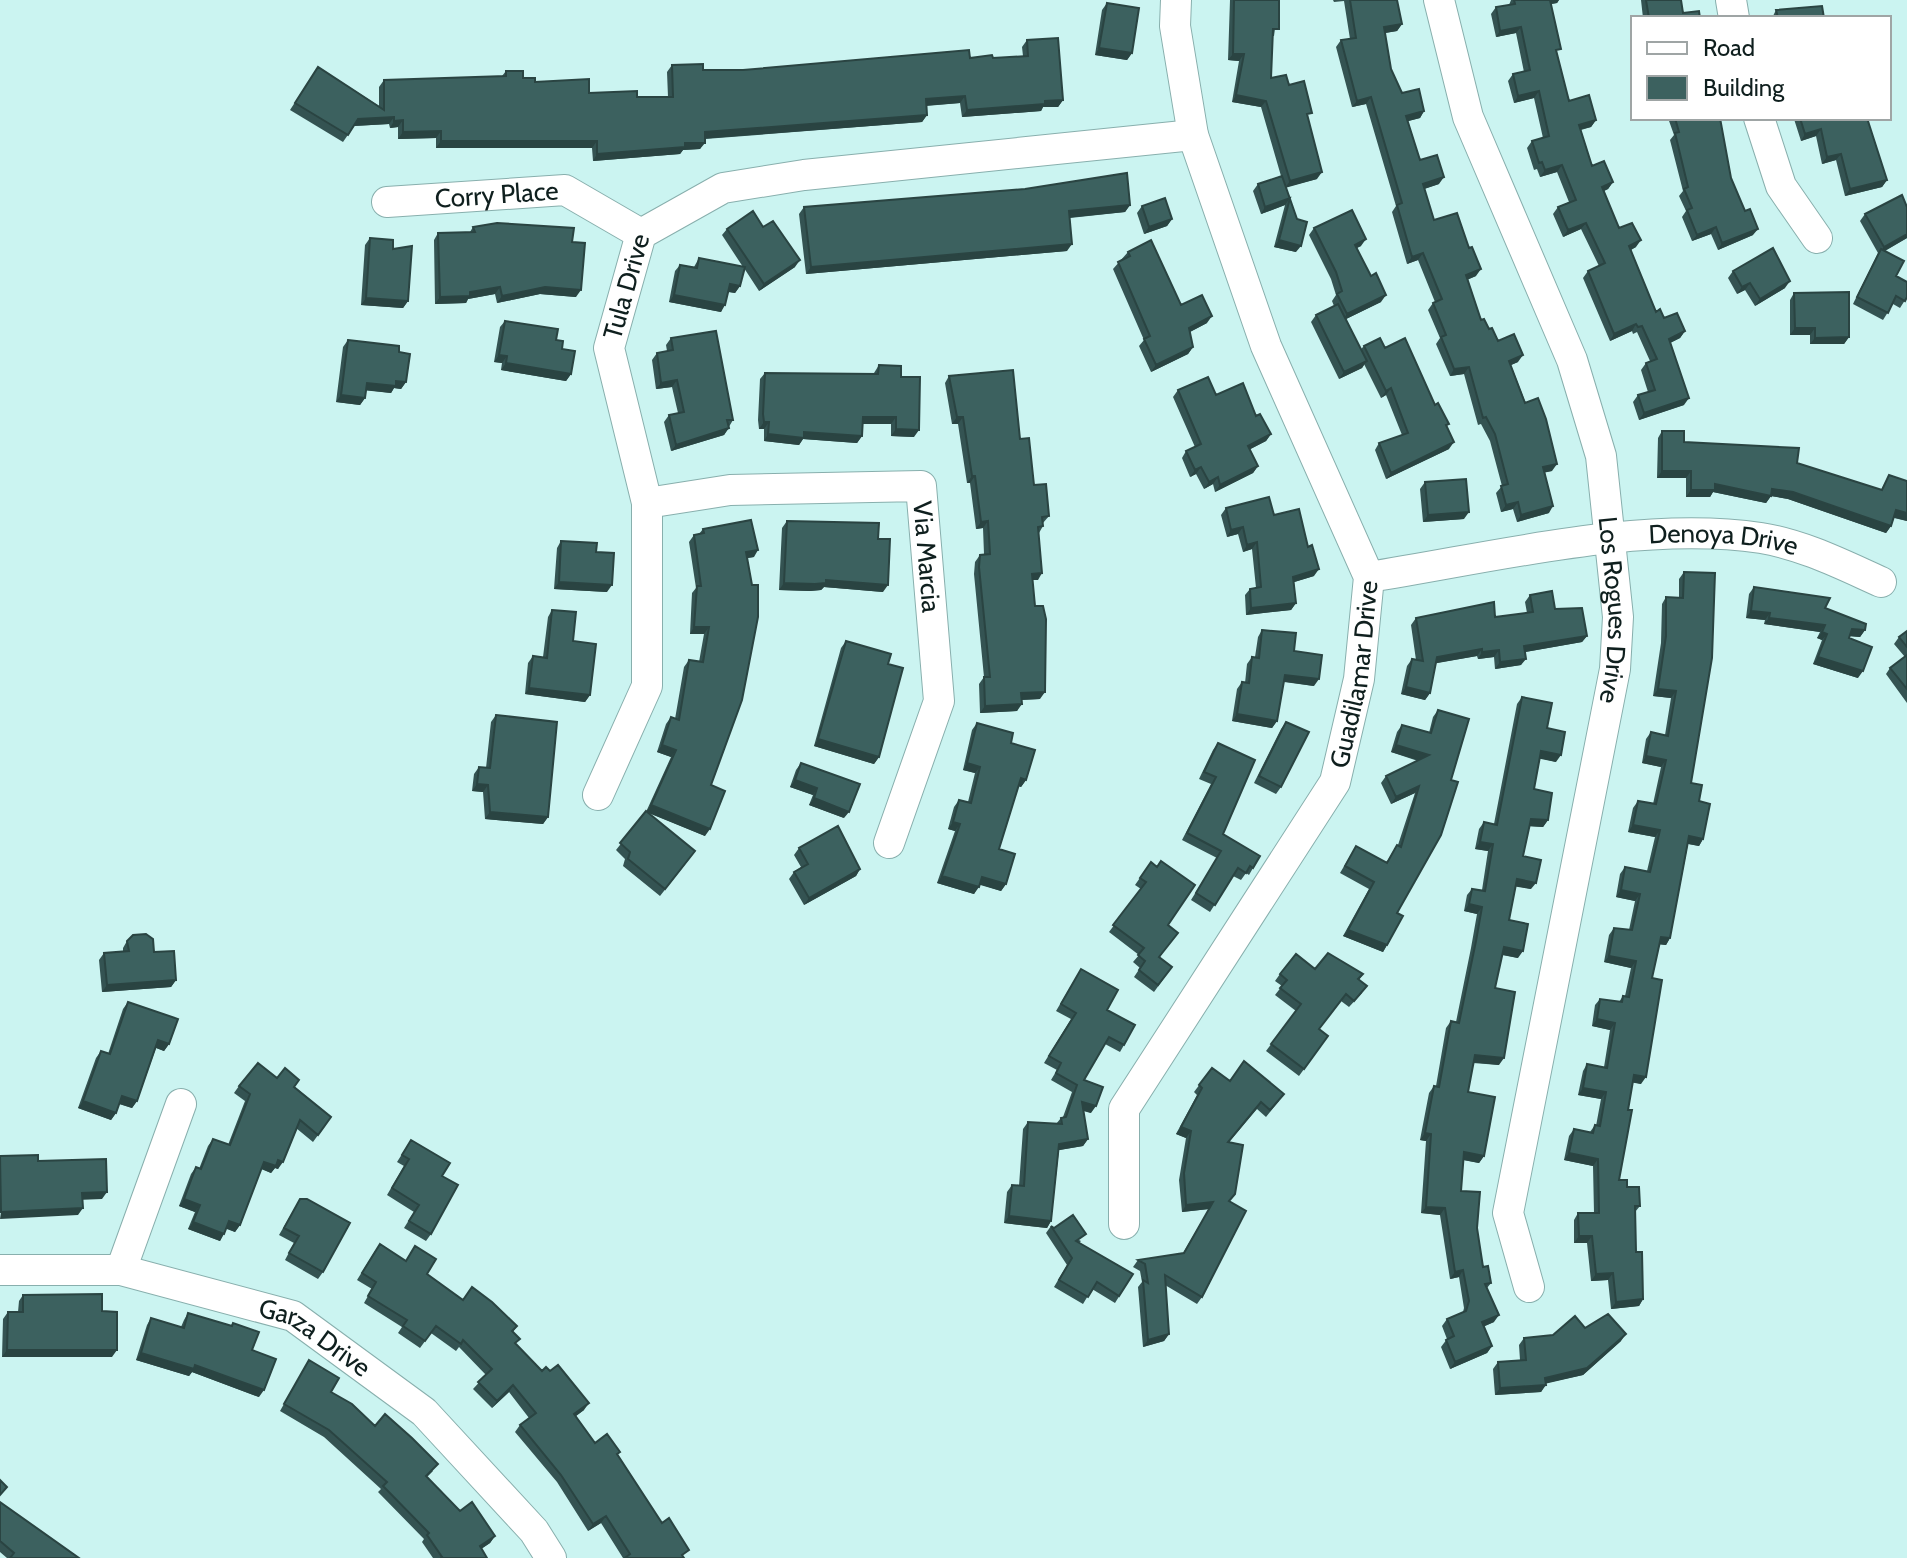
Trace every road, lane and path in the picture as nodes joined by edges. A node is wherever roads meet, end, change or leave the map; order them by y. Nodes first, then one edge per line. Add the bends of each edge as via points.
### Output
1 (1176, 0) edge
2 (1439, 0) edge
3 (1760, 120) edge
4 (1193, 135) junction
5 (387, 202) dead end
6 (641, 234) junction
7 (1817, 238) dead end
8 (647, 503) junction
9 (1613, 539) junction
10 (1369, 577) junction
11 (1881, 582) dead end
12 (598, 795) dead end
13 (889, 843) dead end
14 (181, 1104) dead end
15 (1124, 1224) dead end
16 (0, 1270) edge
17 (121, 1270) junction
18 (1529, 1287) dead end
19 (551, 1558) edge

1 - 4 street, Guadilamar Drive via 1175,26
2 - 9 street, Los Rogues Drive via 1468,117 1572,360 1601,456
3 - 7 street via 1781,186
4 - 6 street, Tula Drive via 723,188
4 - 10 street, Guadilamar Drive via 1266,346
5 - 6 street, Corry Place via 565,190
6 - 8 street, Tula Drive via 609,348
8 - 12 street, Tula Drive via 647,686
8 - 13 street, Via Marcia via 730,490 921,486 939,701
9 - 10 street, Denoya Drive
9 - 11 street, Denoya Drive via 1705,533 1764,539 1816,553
9 - 18 street, Los Rogues Drive via 1615,669 1508,1213
10 - 15 street, Guadilamar Drive via 1359,679 1335,782 1124,1109
14 - 17 street
16 - 17 street, Garza Drive
17 - 19 street, Garza Drive via 293,1316 424,1412 534,1531

